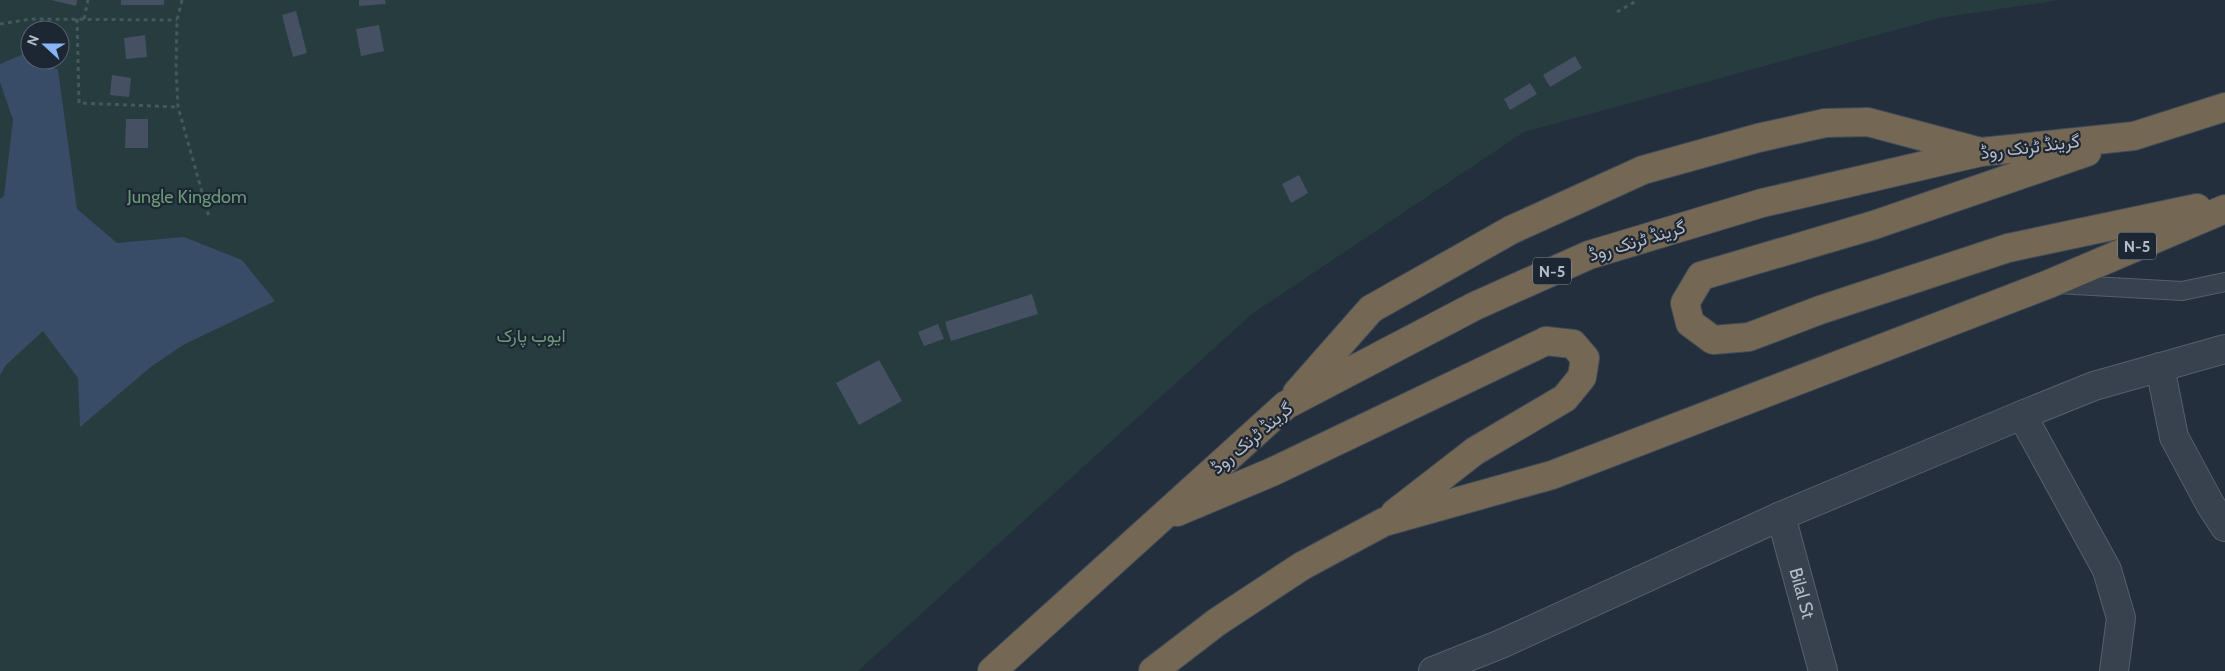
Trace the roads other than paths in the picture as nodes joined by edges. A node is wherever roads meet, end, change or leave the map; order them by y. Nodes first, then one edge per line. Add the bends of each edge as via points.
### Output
1 (2225, 107) edge
2 (2134, 136) junction
3 (1982, 152) junction
4 (2225, 202) edge
5 (2225, 209) edge
6 (2225, 282) edge
7 (2049, 284) junction
8 (2225, 349) edge
9 (2160, 367) junction
10 (1286, 405) junction
11 (2022, 415) junction
12 (1780, 516) junction
13 (1157, 521) junction
14 (1384, 522) junction
15 (2225, 527) edge
16 (992, 671) edge
17 (1153, 671) edge
18 (1433, 671) edge
19 (1823, 671) edge
20 (2114, 671) edge

1 - 2 highway, گرینڈ ٹرنک روڈ / N-5
2 - 3 highway, گرینڈ ٹرنک روڈ / N-5
2 - 4 highway via 1874,225 1701,276 1685,303 1690,323 1713,340 1749,337 2008,248
3 - 10 highway, گرینڈ ٹرنک روڈ / N-5 via 1762,203 1589,254 1474,306
3 - 10 highway via 1868,122 1825,123 1643,170 1511,230 1371,309
5 - 7 highway, N-5
6 - 7 lane via 2182,291
7 - 14 highway, N-5 via 1552,475
8 - 9 street
9 - 11 street via 2094,386
9 - 15 street via 2174,437
10 - 13 highway, گرینڈ ٹرنک روڈ / N-5
11 - 12 street
11 - 20 street via 2107,570 2121,618
12 - 18 street via 1502,644
12 - 19 street, Bilal St
13 - 14 highway via 1272,472 1546,341 1573,344 1585,358 1582,377 1565,398 1476,451
13 - 16 highway, گرینڈ ٹرنک روڈ / N-5
14 - 17 highway, N-5 via 1302,566 1217,622

